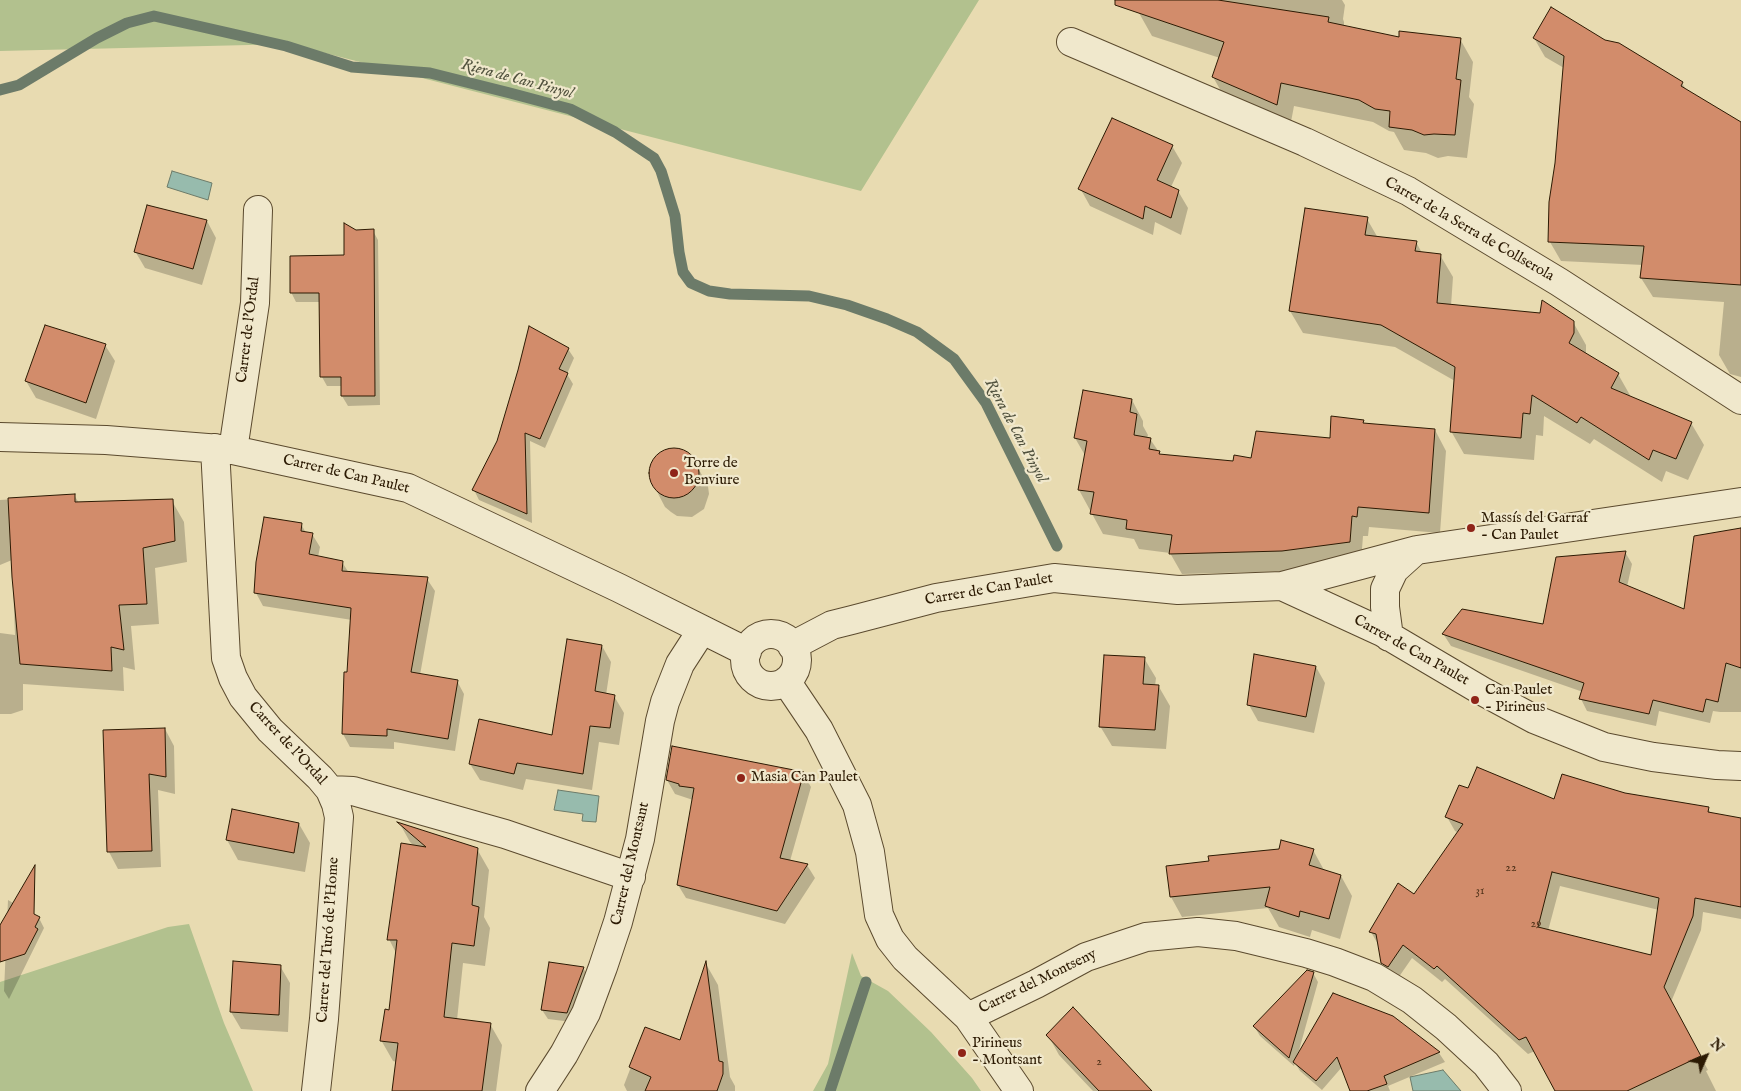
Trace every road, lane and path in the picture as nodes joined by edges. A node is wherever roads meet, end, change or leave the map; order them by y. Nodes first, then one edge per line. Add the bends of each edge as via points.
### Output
1 (1071, 42) dead end
2 (258, 210) dead end
3 (1741, 400) edge
4 (0, 437) edge
5 (224, 449) junction
6 (1741, 502) edge
7 (1417, 550) junction
8 (1282, 586) junction
9 (702, 630) junction
10 (1389, 637) junction
11 (792, 646) junction
12 (747, 652) junction
13 (786, 682) junction
14 (1741, 766) edge
15 (330, 790) junction
16 (631, 878) junction
17 (968, 1017) junction
18 (316, 1091) edge
19 (540, 1091) edge
20 (1019, 1091) edge
21 (1507, 1091) edge

1 - 3 street, Carrer de la Serra de Collserola via 1305,142 1408,191 1559,282
2 - 5 street, Carrer de l'Ordal via 255,303
4 - 5 street, Carrer de Can Paulet via 106,440
5 - 9 street, Carrer de Can Paulet via 408,488
5 - 15 street, Carrer de l'Ordal via 226,658 242,697
6 - 7 street, Carrer de Can Paulet
7 - 8 street, Carrer de Can Paulet
7 - 10 street via 1394,570 1385,589
8 - 10 street, Carrer de Can Paulet
8 - 11 street, Carrer de Can Paulet via 1178,590 1054,578 936,598 832,626
9 - 12 street, Carrer de Can Paulet
9 - 16 street, Carrer del Montsant via 680,664 665,702
10 - 14 street, Carrer de Can Paulet via 1534,720 1604,747 1717,766
11 - 12 street via 785,638 770,634 754,640
11 - 13 street via 795,669
12 - 13 street via 747,670 754,679 767,685
13 - 17 street via 819,730 857,805 870,852 879,915 890,939 905,958
15 - 16 street, Carrer de l'Ordal via 353,791 505,834
15 - 18 street, Carrer del Turó de l'Home via 339,817
16 - 19 street, Carrer del Montsant via 586,1013
17 - 20 street
17 - 21 street, Carrer del Montseny via 1086,957 1146,937 1198,932 1236,936 1306,953 1374,977 1412,1000 1446,1027 1486,1064

